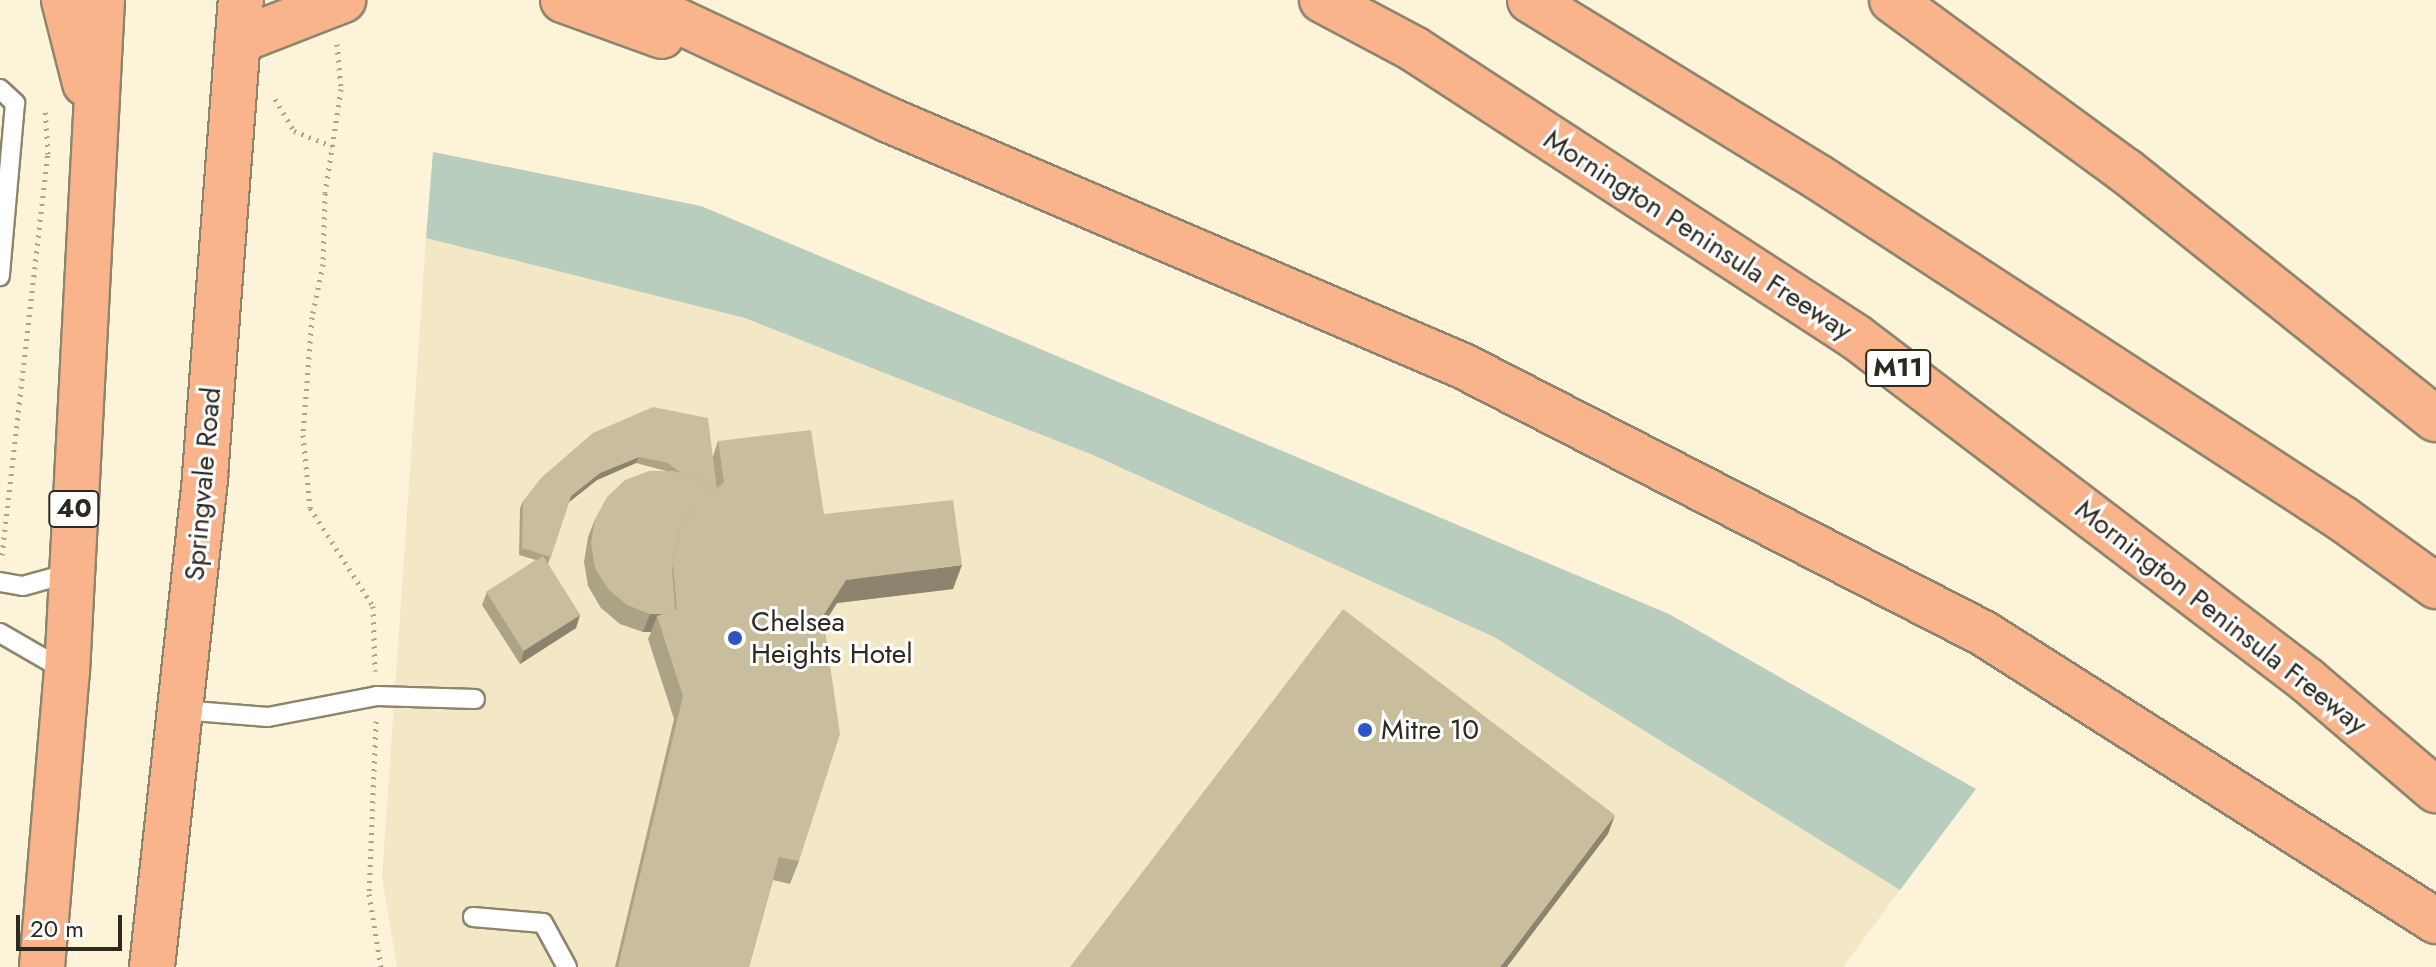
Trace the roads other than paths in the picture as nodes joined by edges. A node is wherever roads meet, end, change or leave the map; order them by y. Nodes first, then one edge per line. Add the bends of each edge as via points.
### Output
1 (64, 0) edge
2 (102, 0) edge
3 (563, 0) edge
4 (633, 0) edge
5 (1322, 0) edge
6 (1530, 0) edge
7 (1892, 0) edge
8 (334, 3) edge
9 (238, 36) edge
10 (0, 89) edge
11 (95, 116) junction
12 (889, 120) junction
13 (0, 276) edge
14 (2436, 419) edge
15 (70, 573) junction
16 (0, 582) edge
17 (2436, 586) edge
18 (0, 633) edge
19 (67, 672) junction
20 (475, 699) dead end
21 (181, 710) junction
22 (2436, 790) edge
23 (473, 917) dead end
24 (2436, 921) edge
25 (42, 967) edge
26 (152, 967) edge
27 (567, 967) edge

1 - 11 highway
2 - 11 highway, 40
3 - 12 highway
4 - 12 highway
5 - 22 highway, Mornington Peninsula Freeway / M11 via 1414,49 1856,337 2307,680
6 - 17 highway via 1818,177 2343,519
7 - 14 highway via 2126,171
8 - 9 highway
9 - 21 highway, Springvale Road via 205,476
10 - 13 lane via 15,103
11 - 15 highway, 40
12 - 24 highway via 1463,366 1983,633
15 - 16 lane via 23,586
15 - 19 highway, 40
18 - 19 lane
19 - 25 highway, 40
20 - 21 lane via 377,696 268,717
21 - 26 highway, Springvale Road
23 - 27 lane via 543,923

